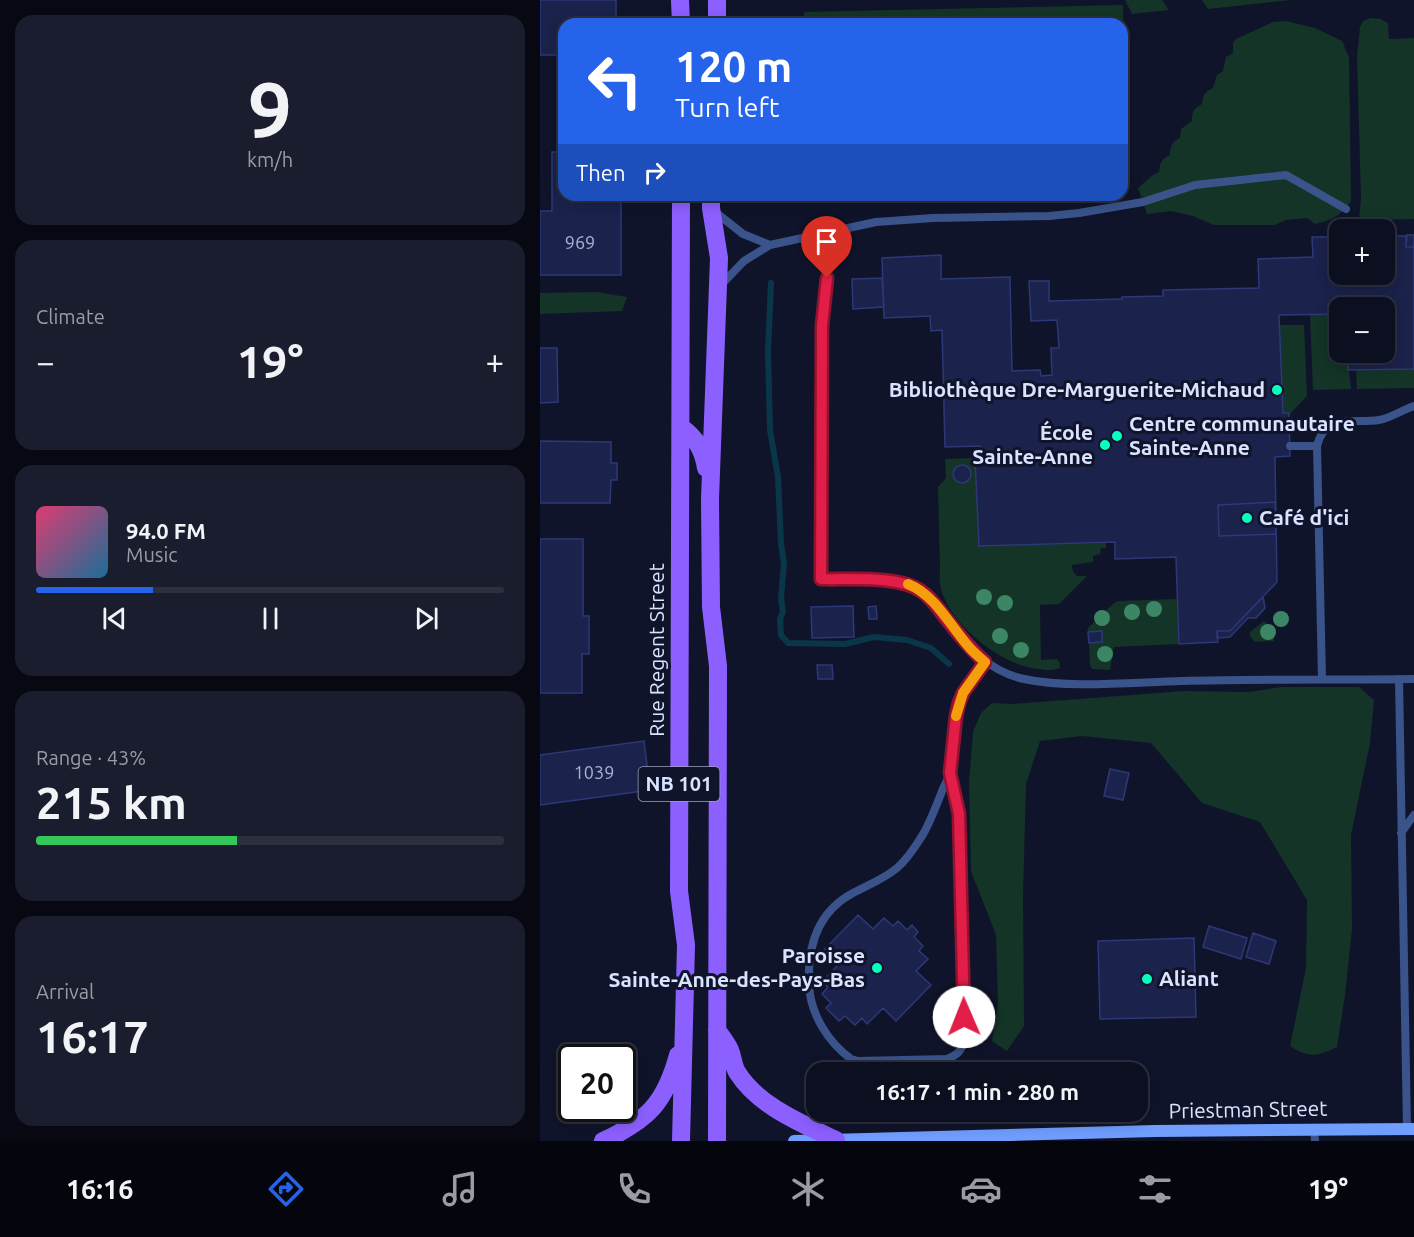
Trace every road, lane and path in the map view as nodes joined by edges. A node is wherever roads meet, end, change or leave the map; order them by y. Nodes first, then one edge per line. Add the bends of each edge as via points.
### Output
1 (680, 0) edge
2 (717, 0) edge
3 (681, 18) edge
4 (717, 18) edge
5 (681, 201) edge
6 (711, 202) edge
7 (1346, 209) dead end
8 (832, 230) junction
9 (770, 245) junction
10 (718, 288) junction
11 (1414, 406) edge
12 (1332, 425) junction
13 (1289, 426) dead end
14 (681, 427) junction
15 (1290, 446) dead end
16 (1317, 446) junction
17 (710, 499) junction
18 (985, 662) junction
19 (1322, 679) junction
20 (1399, 679) junction
21 (1414, 679) edge
22 (950, 773) junction
23 (1414, 815) edge
24 (1401, 834) junction
25 (717, 1030) junction
26 (684, 1032) junction
27 (1411, 1129) edge
28 (1315, 1135) edge
29 (834, 1140) edge
30 (603, 1141) edge
31 (681, 1141) edge
32 (717, 1141) edge
33 (794, 1141) edge

1 - 3 main road
2 - 4 main road
5 - 14 main road, Rue Regent Street / NB 101
6 - 9 lane via 743,234
6 - 10 main road, NB 101 via 719,258
7 - 8 lane via 1286,175 1195,185 1116,208 1079,213 933,218
8 - 9 lane
8 - 18 lane via 822,325 821,579 910,585 931,600
9 - 10 lane via 744,261
10 - 17 main road, NB 101
11 - 12 lane via 1380,420
12 - 13 lane
12 - 16 lane via 1322,433
14 - 17 main road via 699,443
14 - 26 main road, Rue Regent Street / NB 101 via 679,891 686,945
15 - 16 lane
16 - 19 lane
17 - 25 main road, NB 101 via 711,607 718,666
18 - 19 lane via 1003,673 1044,682
18 - 22 lane via 959,703
19 - 20 lane
20 - 21 lane
20 - 24 lane
22 - 22 lane via 923,834 907,859 882,879 840,902 814,935 809,960 814,1014 851,1059 947,1059 963,1047 959,814
23 - 24 lane
24 - 27 lane
25 - 29 main road via 747,1085 781,1112
25 - 32 main road, NB 101
26 - 30 main road via 662,1097 629,1129
26 - 31 main road, Rue Regent Street / NB 101
27 - 28 street, Priestman Street
28 - 29 street, Priestman Street
29 - 33 street, Priestman Street

